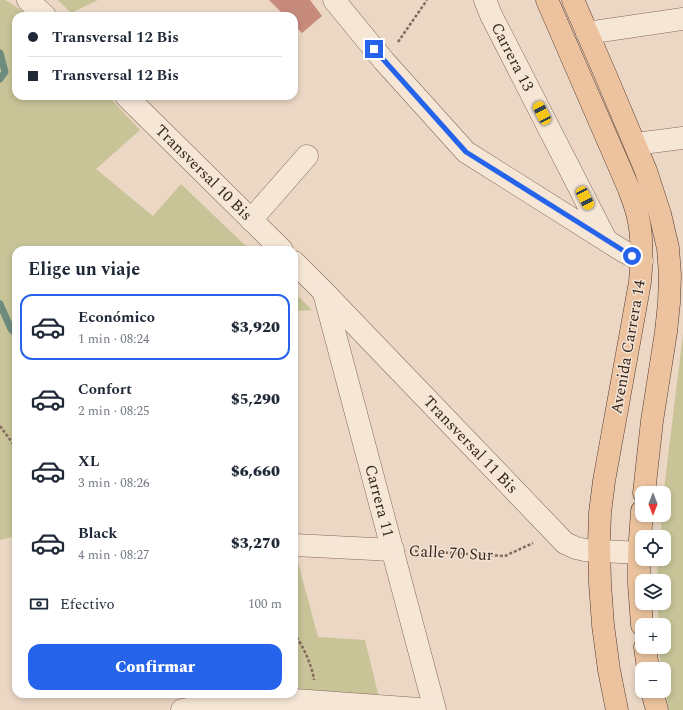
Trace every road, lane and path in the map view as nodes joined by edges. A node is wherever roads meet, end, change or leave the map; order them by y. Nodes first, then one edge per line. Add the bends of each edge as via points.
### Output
1 (28, 0) edge
2 (334, 0) edge
3 (427, 0) edge
4 (485, 0) edge
5 (547, 0) edge
6 (573, 0) edge
7 (40, 12) edge
8 (683, 19) edge
9 (587, 33) junction
10 (384, 61) junction
11 (130, 100) edge
12 (683, 138) edge
13 (635, 144) junction
14 (307, 156) dead end
15 (251, 220) junction
16 (606, 240) junction
17 (278, 246) edge
18 (642, 261) junction
19 (298, 266) edge
20 (324, 292) junction
21 (0, 426) edge
22 (12, 442) edge
23 (645, 486) edge
24 (555, 533) junction
25 (298, 545) edge
26 (393, 550) junction
27 (599, 551) junction
28 (635, 553) edge
29 (639, 566) edge
30 (641, 618) edge
31 (298, 639) edge
32 (654, 698) edge
33 (316, 702) junction
34 (182, 710) edge
35 (434, 710) edge
36 (617, 710) edge
37 (657, 710) edge

1 - 7 street
2 - 10 street
3 - 10 path
4 - 16 street, Carrera 13
5 - 18 main road, Avenida Carrera 14 via 630,189 638,218
6 - 9 main road, Avenida Carrera 14
8 - 9 street
9 - 13 main road, Avenida Carrera 14
10 - 16 street via 466,152
11 - 15 street, Transversal 10 Bis
12 - 13 street
13 - 23 main road, Avenida Carrera 14 via 660,214 668,248 670,275 669,303
14 - 15 street
15 - 17 street, Transversal 10 Bis
16 - 18 street
18 - 27 main road, Avenida Carrera 14 via 604,481
19 - 20 street
20 - 24 street, Transversal 11 Bis
20 - 26 street, Carrera 11
21 - 22 path
24 - 26 path, Calle 70 Sur via 505,556
24 - 27 street, Transversal 11 Bis via 565,543 576,548
25 - 26 street, Calle 70 Sur
26 - 35 street, Carrera 11
27 - 28 street, Transversal 11 Bis
27 - 36 main road, Avenida Carrera 14 via 603,625
29 - 30 main road
31 - 33 path via 313,672
32 - 37 main road
33 - 34 street via 282,699 221,703
33 - 35 street

